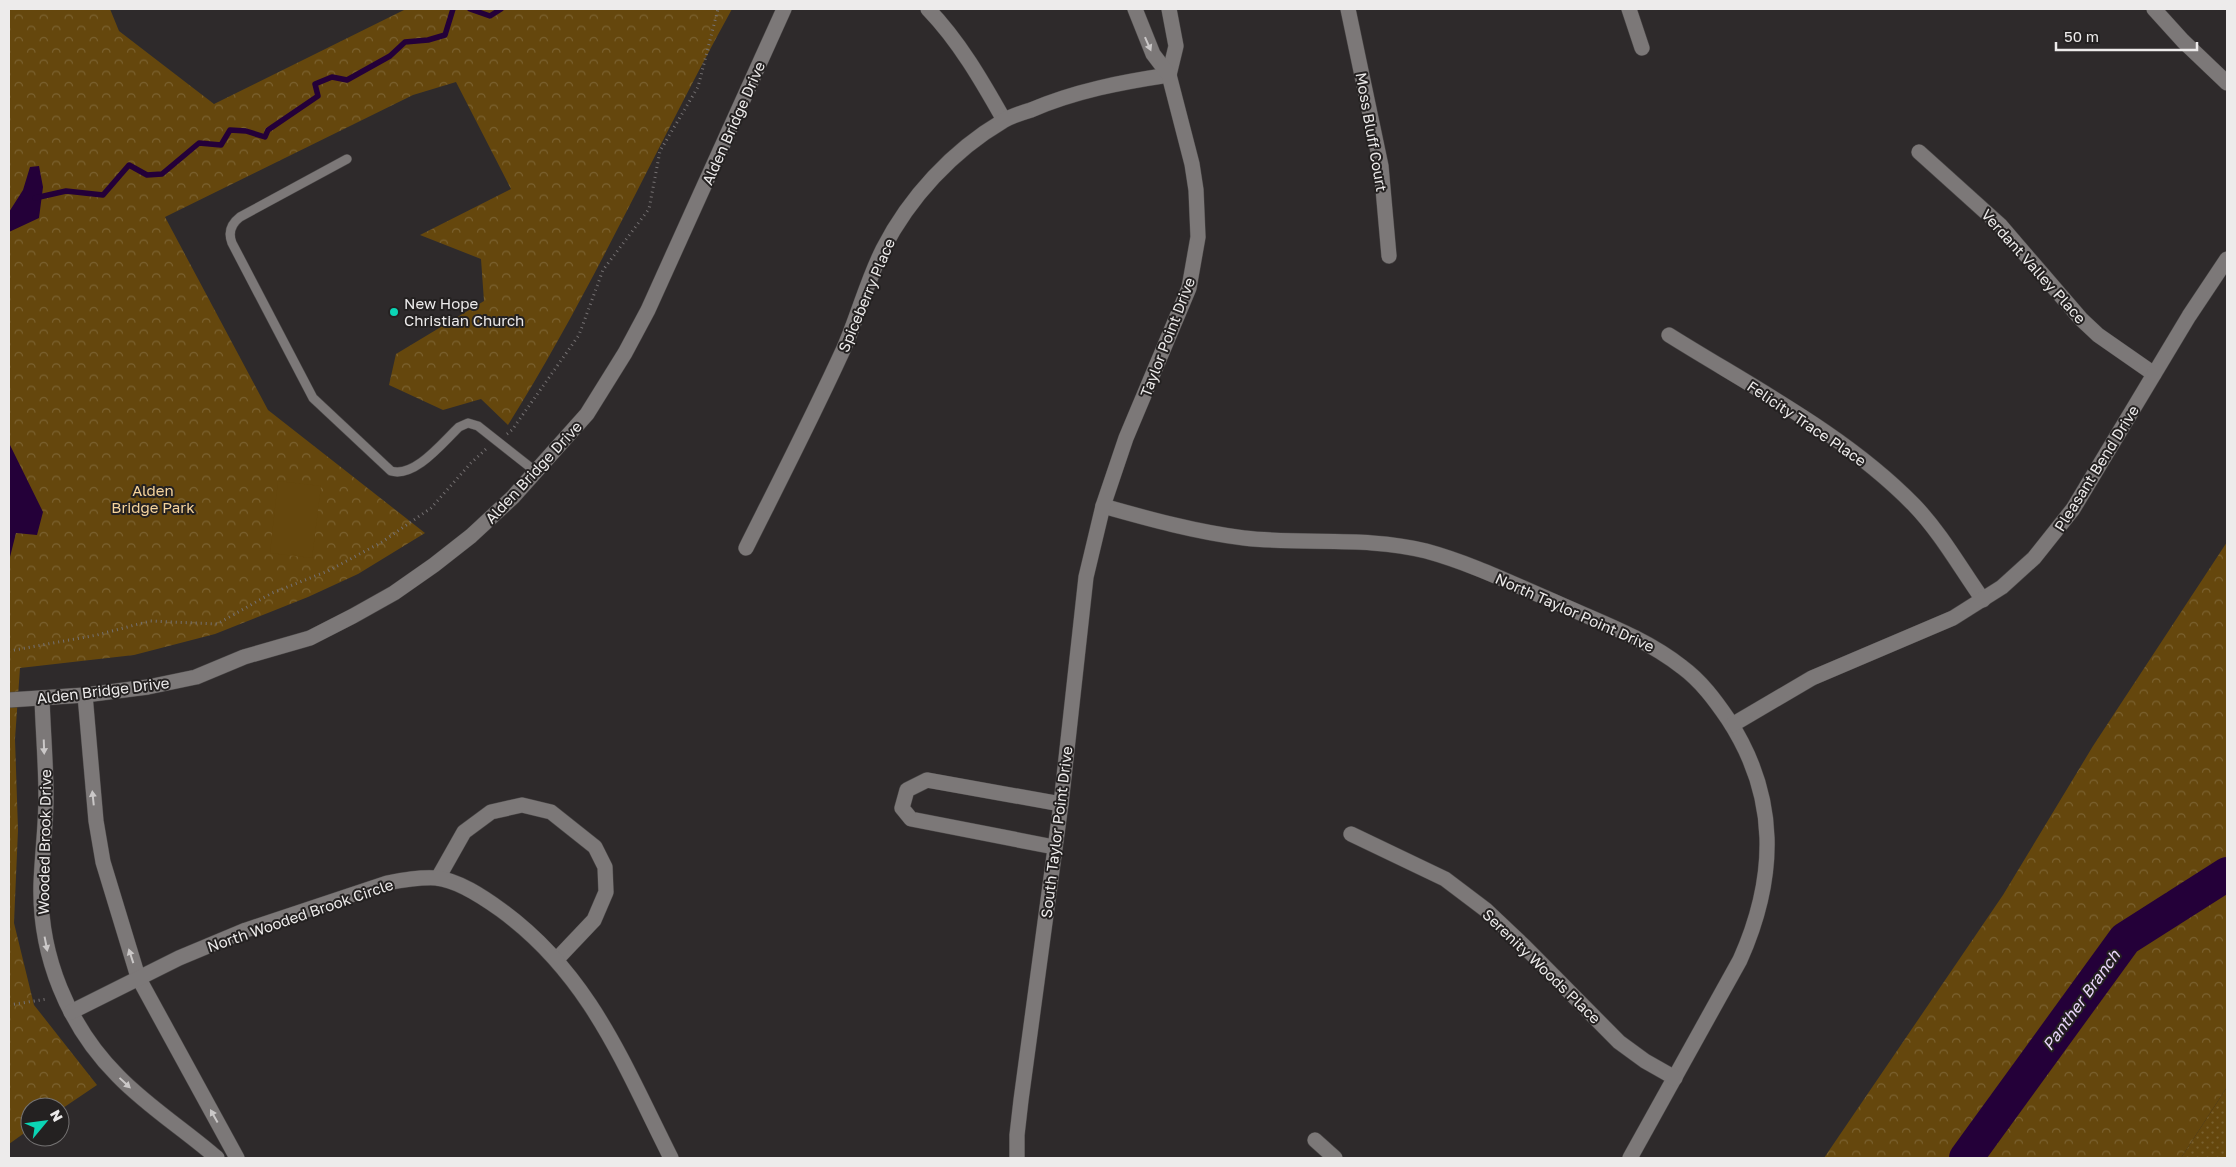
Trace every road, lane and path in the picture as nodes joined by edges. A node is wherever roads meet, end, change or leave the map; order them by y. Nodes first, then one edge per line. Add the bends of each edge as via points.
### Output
1 (718, 9) edge
2 (784, 9) edge
3 (928, 9) edge
4 (1135, 9) edge
5 (1169, 9) edge
6 (1348, 9) edge
7 (1629, 9) edge
8 (2154, 9) edge
9 (1642, 48) dead end
10 (1170, 74) junction
11 (2227, 83) edge
12 (1004, 120) junction
13 (1919, 152) dead end
14 (347, 159) dead end
15 (1389, 256) dead end
16 (2227, 260) edge
17 (1669, 335) dead end
18 (2154, 374) junction
19 (498, 441) junction
20 (535, 471) junction
21 (1103, 506) junction
22 (746, 548) dead end
23 (1983, 600) junction
24 (9, 651) edge
25 (85, 695) junction
26 (42, 698) junction
27 (9, 700) edge
28 (1732, 725) junction
29 (1060, 804) junction
30 (1351, 834) dead end
31 (1054, 847) junction
32 (438, 878) junction
33 (557, 959) junction
34 (138, 977) junction
35 (50, 999) dead end
36 (9, 1006) edge
37 (71, 1012) junction
38 (1674, 1078) junction
39 (1315, 1140) dead end
40 (217, 1158) edge
41 (237, 1158) edge
42 (671, 1158) edge
43 (1017, 1158) edge
44 (1335, 1158) edge
45 (1630, 1158) edge

1 - 19 path via 698,87 660,151 649,209 603,270 579,336 512,430
2 - 20 street, Alden Bridge Drive via 626,353 586,414
3 - 12 street via 980,77
4 -> 10 street, Taylor Point Drive via 1153,54
5 - 10 street, Taylor Point Drive via 1176,46
6 - 15 street, Moss Bluff Court via 1381,166
7 - 9 street
8 - 11 street
10 - 12 street, Spiceberry Place via 1088,90
10 - 21 street, Taylor Point Drive via 1196,190 1198,237 1195,259 1186,296 1126,438
12 - 22 street, Spiceberry Place via 942,169 896,227 882,251 825,389
13 - 18 street, Verdant Valley Place via 2000,225 2081,319 2098,335
14 - 19 lane via 240,217 234,222 230,237 313,398 388,469 399,473 414,469 459,427 468,424 475,424
16 - 18 street, Pleasant Bend Drive
17 - 23 street, Felicity Trace Place via 1842,442 1883,475 1915,506
18 - 23 street, Pleasant Bend Drive via 2060,527 2034,558
19 - 20 lane
19 - 24 path via 471,463 431,508 382,542 328,571 272,593 217,624 150,621 97,635
20 - 25 street, Alden Bridge Drive via 507,504 471,536 402,587 310,638 244,657 196,677
21 - 28 street, North Taylor Point Drive via 1176,526 1243,538 1398,546 1472,566 1642,640 1662,652 1699,681
21 - 29 street, South Taylor Point Drive via 1086,577
23 - 28 street, Pleasant Bend Drive via 1953,618 1800,684
25 - 26 street, Alden Bridge Drive
34 -> 25 street via 103,862 96,821
26 - 27 street, Alden Bridge Drive
26 -> 37 street, Wooded Brook Drive via 46,796 42,913 50,962
28 - 38 street, North Taylor Point Drive via 1755,767 1761,787 1767,833 1765,882 1750,938 1740,960
29 - 31 street, South Taylor Point Drive
29 - 31 street via 926,780 907,790 902,808 910,819
30 - 38 street, Serenity Woods Place via 1445,879 1486,910 1619,1042
31 - 43 street, South Taylor Point Drive via 1019,1118
32 - 33 street, North Wooded Brook Circle via 492,904 535,937
32 - 33 street via 464,832 492,812 522,805 551,812 595,847 605,867 606,892 594,920
32 - 34 street, North Wooded Brook Circle via 409,878 354,894 246,930
33 - 42 street, North Wooded Brook Circle via 607,1030
34 - 37 street, North Wooded Brook Circle
41 -> 34 street
35 - 36 path
37 -> 40 street, Wooded Brook Drive via 83,1034 117,1076
38 - 45 street
39 - 44 street

